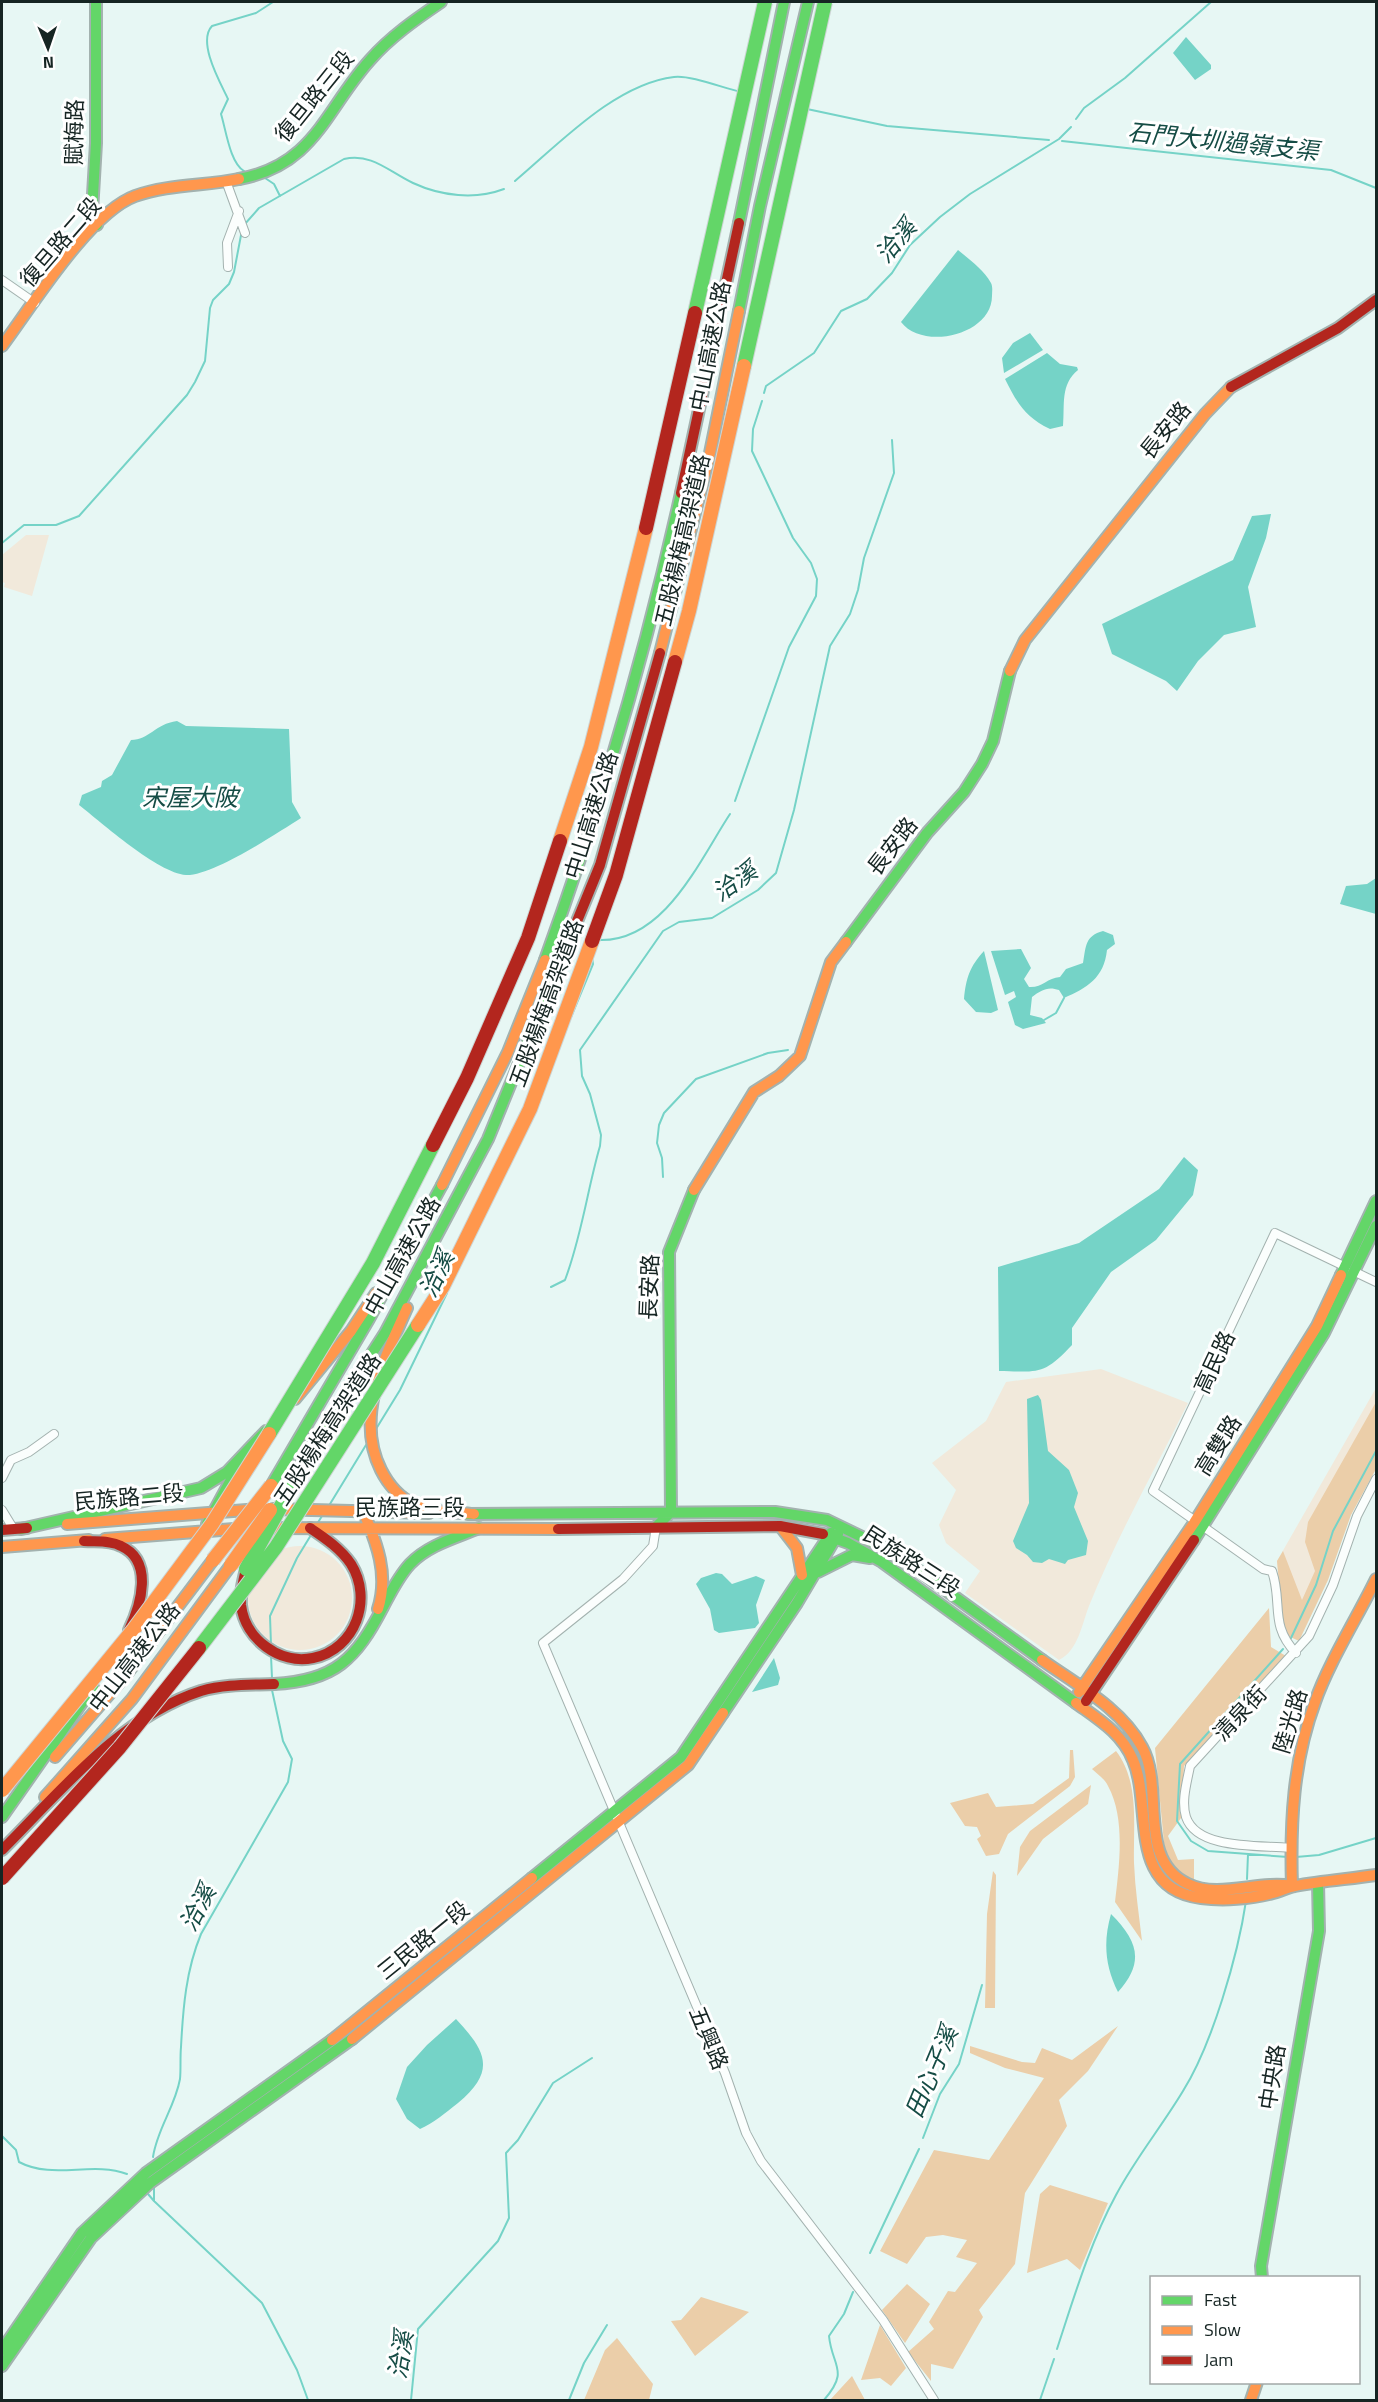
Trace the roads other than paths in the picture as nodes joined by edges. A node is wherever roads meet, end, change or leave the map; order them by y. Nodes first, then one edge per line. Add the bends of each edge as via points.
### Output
1 (96, 2) edge
2 (441, 2) edge
3 (765, 2) edge
4 (784, 2) edge
5 (808, 2) edge
6 (825, 2) edge
7 (226, 181) junction
8 (132, 197) joint
9 (239, 211) junction
10 (97, 225) junction
11 (245, 232) dead end
12 (228, 267) dead end
13 (2, 279) edge
14 (1377, 300) edge
15 (35, 303) junction
16 (2, 346) edge
17 (1377, 1201) edge
18 (423, 1221) junction
19 (1377, 1226) edge
20 (442, 1229) junction
21 (1351, 1269) junction
22 (1377, 1282) edge
23 (54, 1434) dead end
24 (247, 1453) junction
25 (2, 1478) edge
26 (1377, 1479) edge
27 (288, 1488) junction
28 (260, 1509) joint
29 (2, 1510) edge
30 (213, 1511) junction
31 (363, 1511) junction
32 (671, 1512) junction
33 (474, 1514) junction
34 (1198, 1525) junction
35 (780, 1526) junction
36 (371, 1527) junction
37 (656, 1527) junction
38 (247, 1528) joint
39 (310, 1528) junction
40 (479, 1528) junction
41 (12, 1529) edge
42 (203, 1530) junction
43 (835, 1534) junction
44 (84, 1541) junction
45 (2, 1547) edge
46 (882, 1562) junction
47 (809, 1575) junction
48 (1377, 1579) edge
49 (367, 1636) junction
50 (125, 1637) junction
51 (1296, 1653) junction
52 (1082, 1697) junction
53 (2, 1790) edge
54 (616, 1818) junction
55 (2, 1819) edge
56 (2, 1848) edge
57 (1289, 1848) junction
58 (1377, 1875) edge
59 (2, 1878) edge
60 (1318, 1883) junction
61 (1292, 1886) junction
62 (148, 2178) junction
63 (1262, 2276) edge
64 (2, 2350) edge
65 (2, 2366) edge
66 (1256, 2384) edge
67 (934, 2400) edge
68 (1251, 2400) edge

1 - 10 main road, 賦梅路 via 92,212
2 - 7 main road, 復旦路三段 via 417,18 363,68 298,153 269,171
3 - 53 main road, 五股楊梅高架道路, bridge via 632,590 591,747 518,960 467,1078 373,1263 296,1394 212,1524 134,1629
4 - 18 main road, 中山高速公路 via 693,437 648,627 584,855 531,999 475,1125
5 - 20 main road, 中山高速公路 via 760,206 710,453 655,675 600,866 488,1139
6 - 59 main road, 五股楊梅高架道路, bridge via 689,610 616,875 530,1109 443,1286 276,1547 120,1747
7 - 8 main road, 復旦路三段
7 - 9 street
8 - 10 main road, 復旦路二段
9 - 11 street
9 - 12 street via 227,243
10 - 15 main road, 復旦路二段
13 - 15 street
14 - 32 main road, 長安路 via 1338,328 1228,389 1024,640 1014,659 993,741 982,764 831,962 800,1056 754,1092 696,1185 669,1252
15 - 16 main road, 復旦路二段
17 - 21 main road, 高雙路
18 - 24 main road via 351,1331
18 - 55 main road, 中山高速公路, bridge via 401,1266 271,1486 126,1675
19 - 21 main road, 高雙路
20 - 27 main road, 中山高速公路 via 384,1333
20 - 33 main road via 382,1368 370,1433 379,1469 398,1494 415,1506
21 - 22 street
21 - 34 main road, 高雙路 via 1324,1333
21 - 34 street, 高民路 via 1275,1233 1153,1491
23 - 25 street via 11,1460
24 - 30 main road
24 - 41 main road via 227,1472 201,1488
26 - 51 street, 清泉街 via 1357,1516 1333,1586 1309,1636
27 - 39 main road, bridge via 246,1569 241,1608 247,1627 259,1643 275,1654 294,1659 314,1658 333,1651 348,1638 363,1601 360,1581 350,1563
27 - 56 main road, 中山高速公路, bridge via 132,1699
28 - 30 main road, 民族路二段
28 - 31 main road, 民族路三段
29 - 41 street
30 - 41 main road, 民族路二段
30 - 42 main road
31 - 33 main road, 民族路三段
31 - 36 main road
32 - 33 main road, 民族路三段
32 - 37 main road
32 - 43 main road, 民族路三段 via 806,1515
34 - 51 street via 1263,1569 1272,1571 1277,1621 1284,1641
34 - 52 main road, 高雙路
35 - 37 main road, 民族路三段
35 - 43 main road, 民族路三段
35 - 47 main road via 796,1543
36 - 39 main road, 民族路三段
36 - 40 main road, 民族路三段
36 - 49 main road via 383,1582 382,1601
37 - 40 main road, 民族路三段
37 - 54 street, 五興路 via 653,1546 623,1579 543,1643
38 - 39 main road, 民族路三段
38 - 42 main road, 民族路二段
40 - 49 main road via 424,1552 406,1569
42 - 44 main road, 民族路二段
42 - 50 main road
43 - 46 main road, 民族路三段
43 - 47 main road, 三民路一段
43 - 52 main road, 民族路三段 via 893,1552
44 - 45 main road, 民族路二段
44 - 50 main road via 121,1546 139,1567 143,1582 141,1600
46 - 47 main road via 852,1556
46 - 52 main road, 民族路三段
47 - 54 main road, 三民路一段 via 688,1765
48 - 57 main road, 陸光路 via 1315,1701 1298,1765
49 - 56 main road via 351,1658 328,1674 298,1681 226,1685 167,1705 109,1747
50 - 55 main road
51 - 57 street, 清泉街 via 1190,1766 1185,1794 1186,1816 1193,1830 1206,1839
52 - 61 main road, 民族路三段 via 1124,1722 1139,1741 1153,1783 1155,1838 1171,1872 1199,1887 1278,1882
52 - 61 main road, 民族路三段 via 1114,1731 1132,1758 1143,1842 1147,1857 1161,1878 1194,1898 1280,1892
54 - 62 main road, 三民路一段 via 339,2050
54 - 67 street, 五興路 via 746,2133 778,2184 882,2320
57 - 61 main road, 陸光路
58 - 60 main road, 民族路三段
60 - 61 main road, 民族路三段
60 - 63 main road, 中央路 via 1319,1931
62 - 64 main road, 三民路一段 via 82,2233
62 - 65 main road, 三民路一段 via 91,2238
66 - 68 main road

